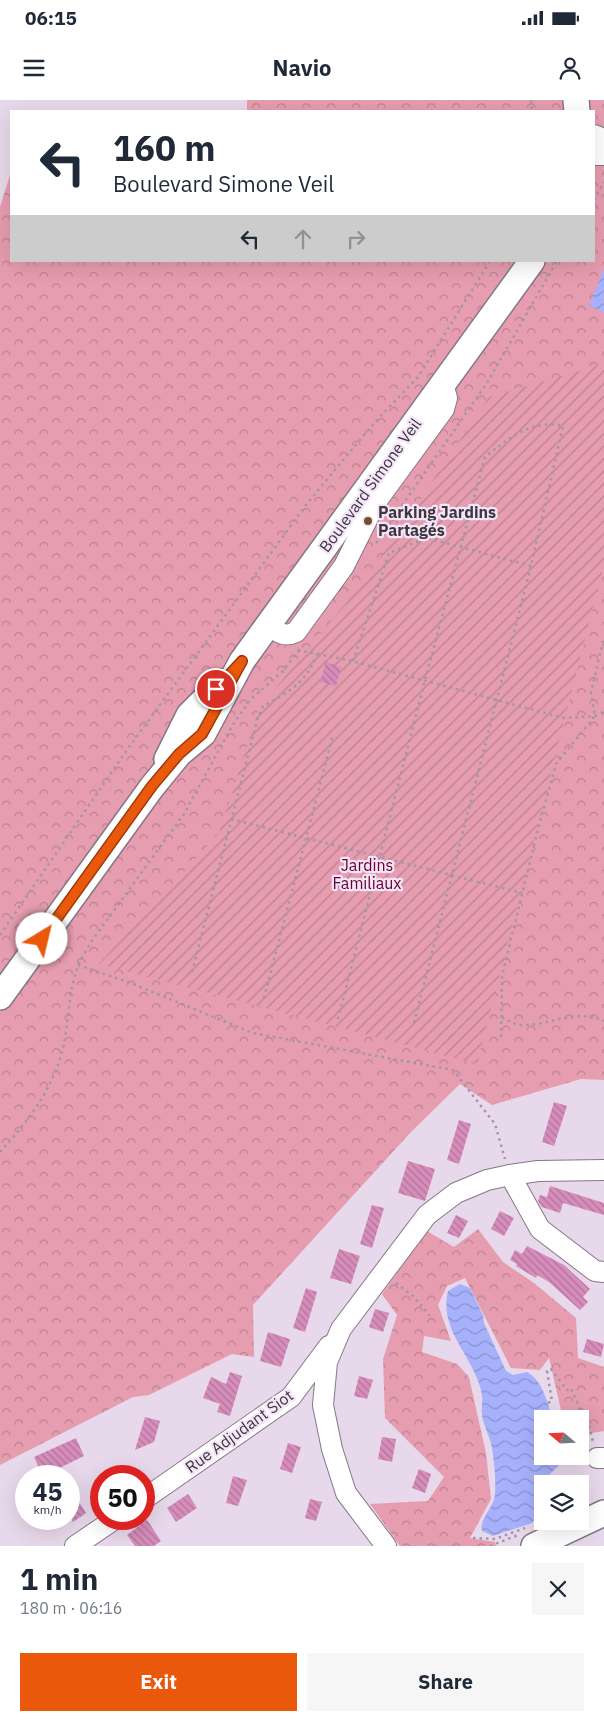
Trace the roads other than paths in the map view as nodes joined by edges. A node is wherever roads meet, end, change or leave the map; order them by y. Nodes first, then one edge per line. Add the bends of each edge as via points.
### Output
1 (525, 262) edge
2 (531, 262) edge
3 (497, 309) junction
4 (0, 997) edge
5 (604, 1170) edge
6 (510, 1175) junction
7 (604, 1272) edge
8 (341, 1329) junction
9 (155, 1491) edge
10 (604, 1513) edge
11 (99, 1530) edge
12 (532, 1532) edge
13 (75, 1546) edge
14 (386, 1546) edge

1 - 3 main road, Boulevard Simone Veil
2 - 3 main road, Boulevard Simone Veil
3 - 4 main road, Boulevard Simone Veil via 242,661 189,715 152,786
5 - 6 street via 538,1171
6 - 7 street via 540,1229 595,1270
6 - 8 street via 487,1180 456,1193 427,1214
8 - 9 street, Rue Adjudant Siot via 291,1397
8 - 14 street via 327,1362 323,1404 332,1449 346,1493
10 - 12 main road
11 - 13 street

